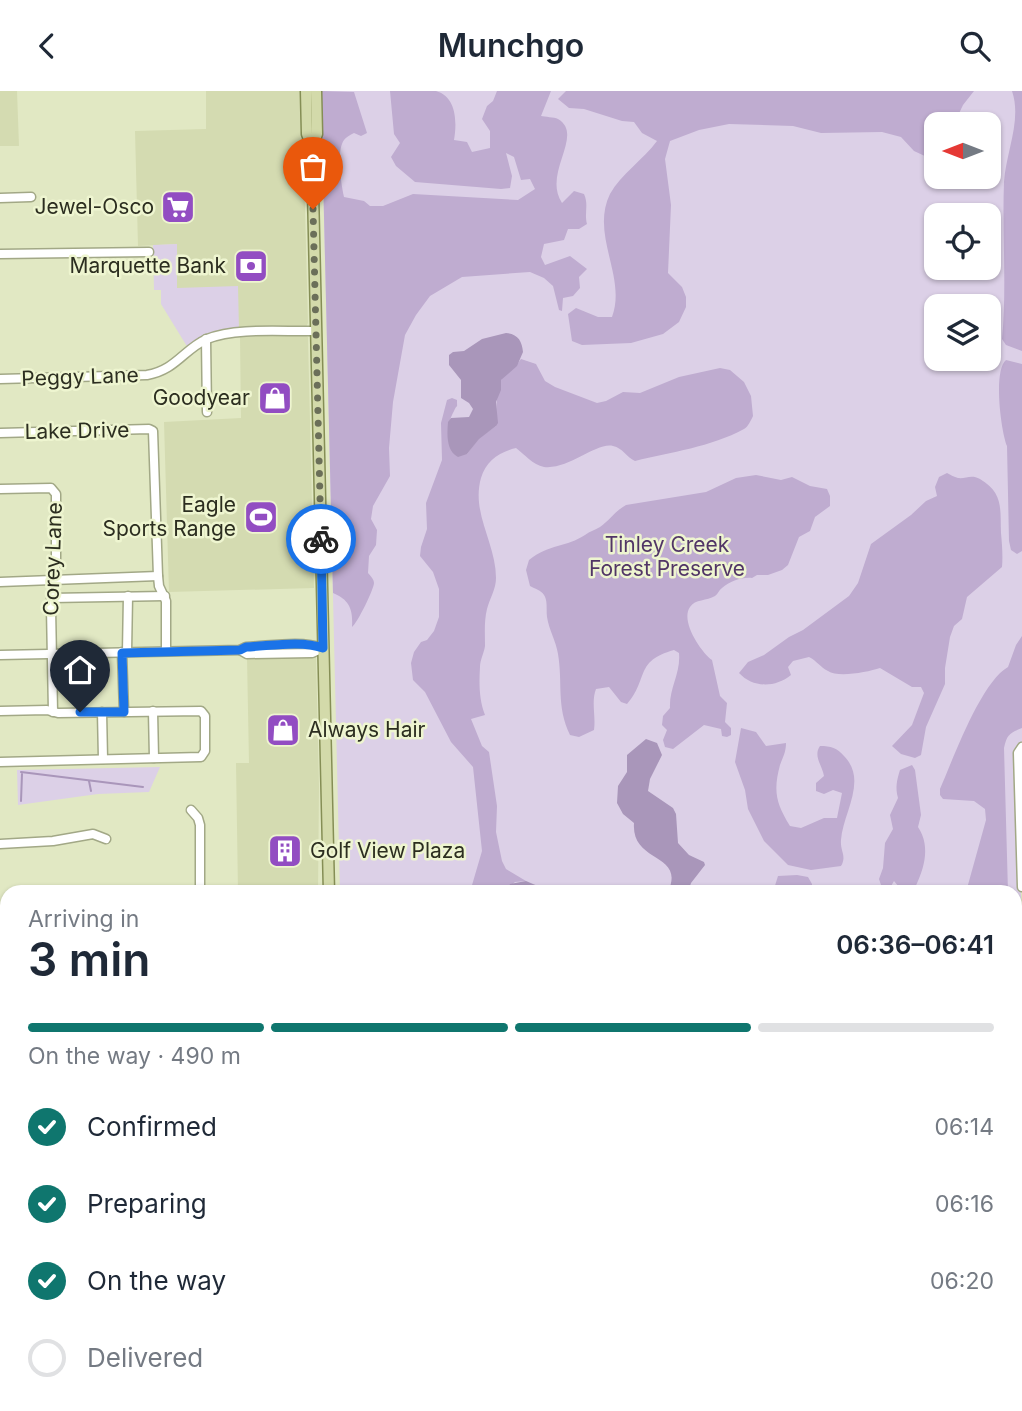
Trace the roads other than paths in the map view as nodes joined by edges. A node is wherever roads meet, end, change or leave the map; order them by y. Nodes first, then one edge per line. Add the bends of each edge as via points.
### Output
1 (306, 91) edge
2 (316, 91) edge
3 (312, 148) junction
4 (31, 197) dead end
5 (0, 198) edge
6 (149, 252) dead end
7 (0, 254) edge
8 (316, 331) junction
9 (206, 339) junction
10 (0, 379) edge
11 (207, 412) dead end
12 (0, 433) edge
13 (0, 489) edge
14 (158, 576) junction
15 (52, 580) junction
16 (0, 582) edge
17 (128, 596) junction
18 (164, 596) junction
19 (51, 598) junction
20 (323, 648) junction
21 (166, 651) junction
22 (125, 652) junction
23 (51, 654) junction
24 (0, 655) edge
25 (0, 711) edge
26 (153, 711) junction
27 (53, 712) junction
28 (102, 712) junction
29 (124, 712) junction
30 (1022, 747) edge
31 (154, 758) junction
32 (103, 759) junction
33 (0, 762) edge
34 (191, 810) dead end
35 (106, 839) dead end
36 (0, 844) edge
37 (201, 885) edge
38 (329, 885) edge
39 (1022, 885) edge

1 - 3 main road via 307,134
2 - 3 main road via 317,134
3 - 8 main road
4 - 5 street
6 - 7 street
8 - 9 street, Peggy Lane via 230,333
8 - 20 main road
9 - 10 street, Peggy Lane via 162,372 147,375
9 - 11 street
12 - 14 street, Lake Drive via 153,431
13 - 15 street, Corey Lane via 54,490 56,561
14 - 15 street
14 - 18 street
15 - 16 street
15 - 19 street, Corey Lane
17 - 18 street
17 - 19 street
17 - 22 street
18 - 21 street
19 - 23 street, Corey Lane
20 - 21 street via 313,653
20 - 38 main road
21 - 22 street
22 - 23 street
22 - 29 street
23 - 24 street
23 - 27 street, Corey Lane
25 - 27 street
26 - 29 street
26 - 31 street
26 - 31 street via 201,711 205,716 203,756
27 - 28 street
28 - 29 street
28 - 32 street
30 - 39 street via 1018,753
31 - 32 street
32 - 33 street
34 - 37 street via 200,825
35 - 36 street via 93,834

